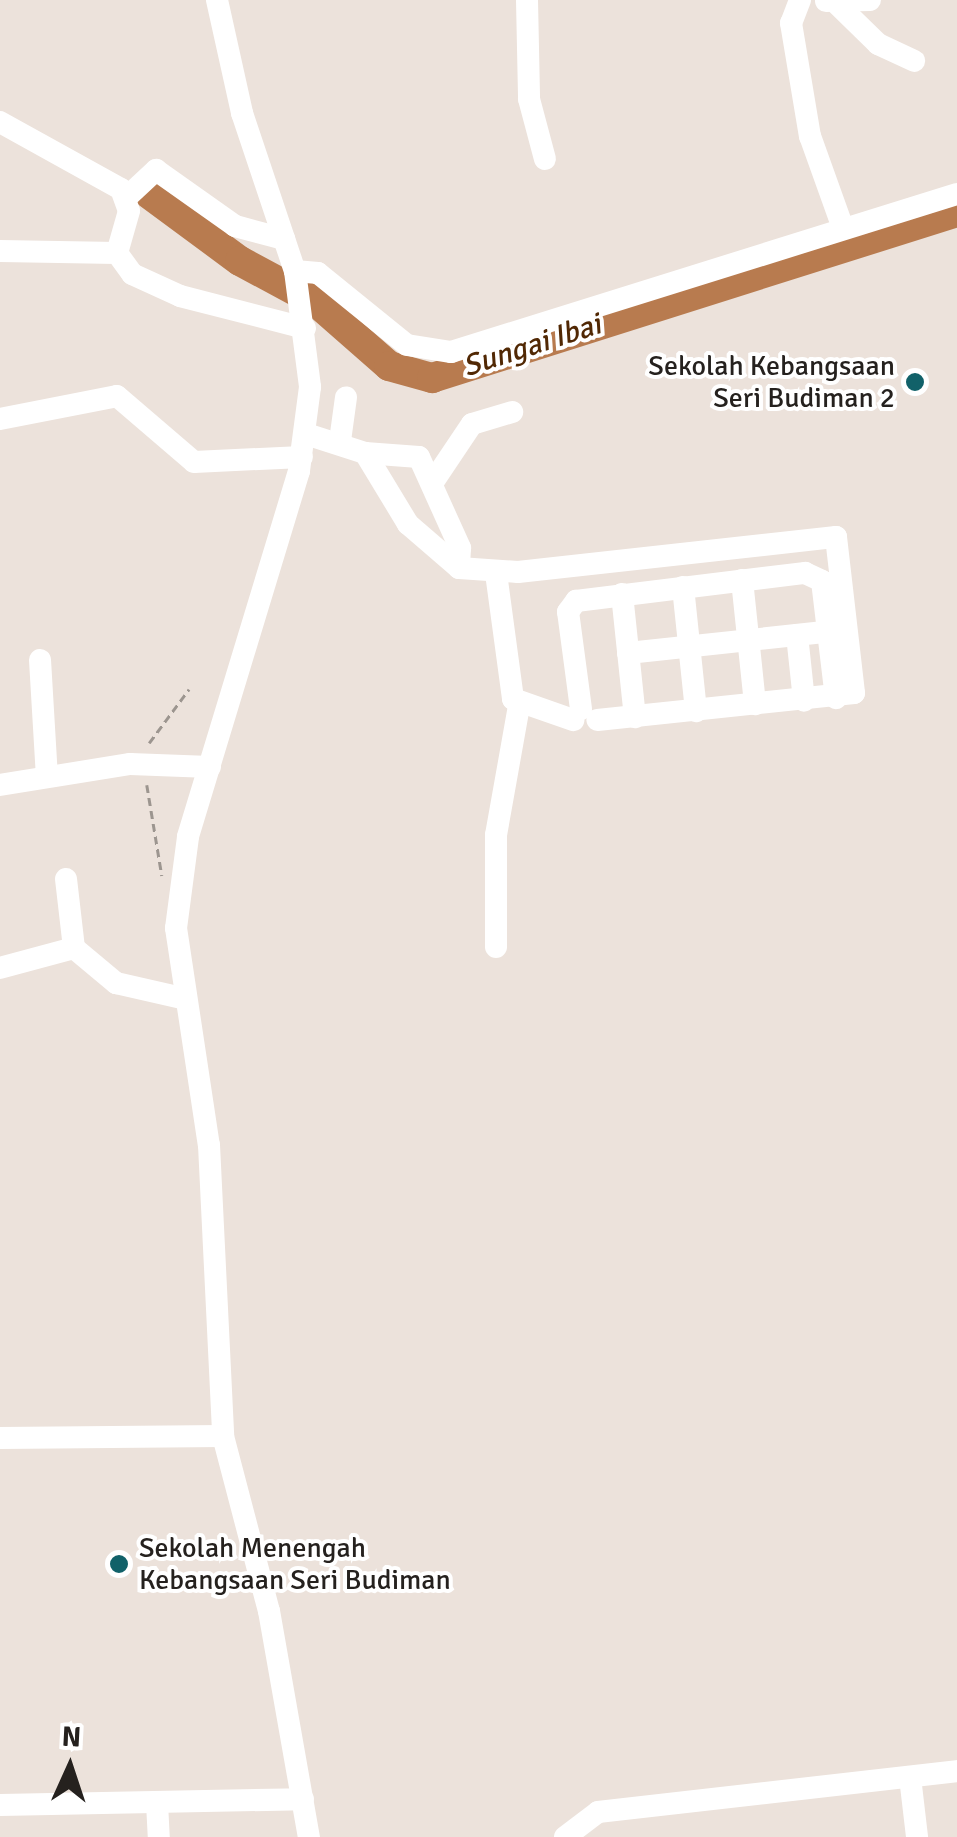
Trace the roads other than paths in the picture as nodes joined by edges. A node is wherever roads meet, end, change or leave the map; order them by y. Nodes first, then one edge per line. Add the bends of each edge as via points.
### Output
1 (217, 0) edge
2 (527, 0) edge
3 (800, 0) edge
4 (870, 0) edge
5 (829, 2) edge
6 (914, 62) dead end
7 (0, 122) edge
8 (545, 160) dead end
9 (957, 194) edge
10 (127, 197) junction
11 (844, 228) junction
12 (284, 238) junction
13 (0, 251) edge
14 (117, 253) junction
15 (295, 271) junction
16 (305, 328) junction
17 (346, 398) dead end
18 (512, 412) dead end
19 (0, 420) edge
20 (340, 441) junction
21 (304, 446) junction
22 (365, 454) junction
23 (435, 479) junction
24 (460, 568) junction
25 (496, 573) junction
26 (742, 580) junction
27 (683, 587) junction
28 (622, 594) junction
29 (840, 631) junction
30 (797, 635) junction
31 (748, 640) junction
32 (690, 646) junction
33 (628, 653) junction
34 (40, 660) dead end
35 (804, 700) junction
36 (756, 704) junction
37 (520, 706) junction
38 (696, 711) junction
39 (584, 716) junction
40 (635, 716) junction
41 (210, 767) junction
42 (47, 777) junction
43 (0, 784) edge
44 (66, 879) dead end
45 (74, 948) junction
46 (496, 948) dead end
47 (0, 968) edge
48 (186, 999) junction
49 (222, 1436) junction
50 (0, 1438) edge
51 (957, 1771) edge
52 (910, 1776) junction
53 (303, 1799) junction
54 (157, 1802) junction
55 (0, 1805) edge
56 (159, 1837) edge
57 (310, 1837) edge
58 (566, 1837) edge
59 (917, 1837) edge

1 - 12 street
2 - 8 street via 529,99
3 - 11 street via 791,24 806,118
4 - 5 street
5 - 6 street via 878,44
7 - 10 street
9 - 11 street
10 - 12 street via 156,170 235,226
10 - 14 street
11 - 15 street via 451,352 408,346 318,274
12 - 15 street
13 - 14 street
14 - 16 street via 162,289
15 - 16 street
16 - 21 street
17 - 20 street
18 - 23 street via 472,424
19 - 21 street via 117,396 194,462
20 - 21 street
20 - 22 street
21 - 41 street
22 - 23 street via 408,452
22 - 24 street via 417,535
23 - 24 street
24 - 25 street
25 - 29 street via 836,537
25 - 37 street
26 - 27 street
26 - 29 street via 819,576
26 - 31 street
27 - 28 street
27 - 32 street
28 - 33 street
28 - 39 street via 576,601 568,612
29 - 30 street
29 - 35 street via 857,683 836,698
30 - 31 street
30 - 35 street
31 - 32 street
31 - 36 street
32 - 33 street
32 - 38 street
33 - 40 street
34 - 42 street
35 - 36 street
36 - 38 street
37 - 39 street
37 - 46 street via 496,835
38 - 40 street
39 - 40 street
41 - 42 street via 144,763
41 - 48 street via 175,904
42 - 43 street
44 - 45 street
45 - 47 street
45 - 48 street via 116,983
48 - 49 street via 209,1145
49 - 50 street
49 - 53 street via 268,1610
51 - 52 street
52 - 58 street via 598,1812
52 - 59 street
53 - 54 street
53 - 57 street
54 - 55 street
54 - 56 street

